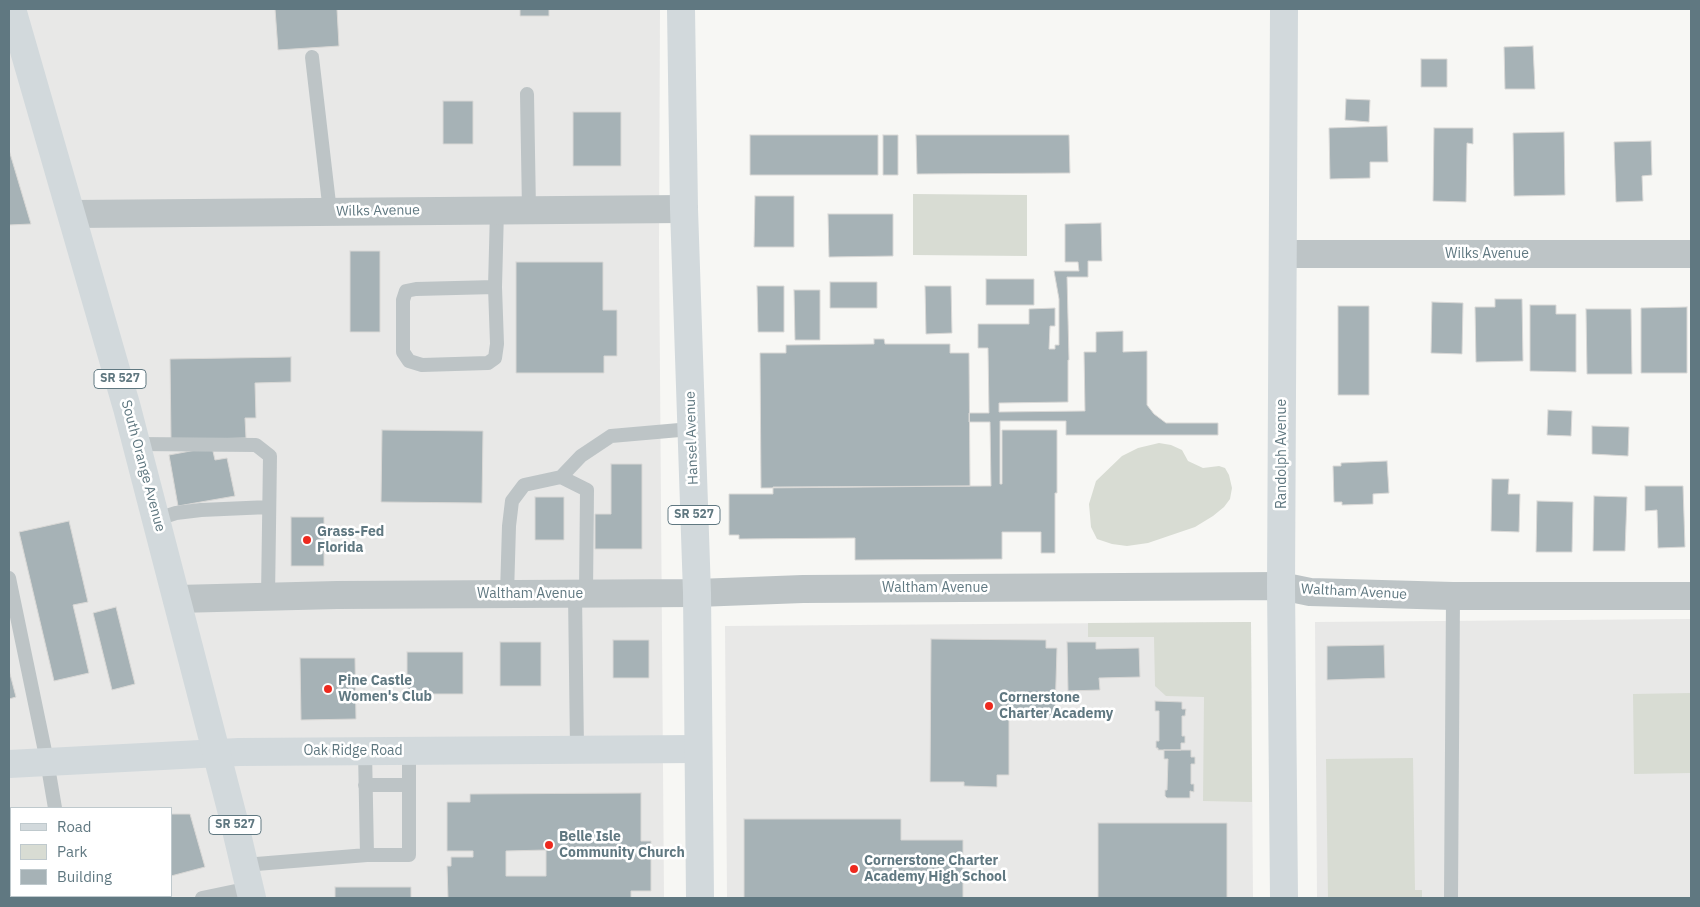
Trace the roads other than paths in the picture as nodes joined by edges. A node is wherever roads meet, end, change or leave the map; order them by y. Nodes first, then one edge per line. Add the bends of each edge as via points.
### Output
1 (12, 9) edge
2 (681, 9) edge
3 (1284, 9) edge
4 (312, 57) dead end
5 (527, 94) dead end
6 (684, 209) junction
7 (497, 210) junction
8 (529, 210) junction
9 (330, 212) junction
10 (72, 214) junction
11 (1283, 254) junction
12 (1691, 254) edge
13 (495, 288) junction
14 (691, 429) junction
15 (137, 444) junction
16 (561, 477) junction
17 (269, 507) junction
18 (157, 519) junction
19 (9, 578) edge
20 (1281, 586) junction
21 (581, 593) junction
22 (697, 593) junction
23 (507, 594) junction
24 (1453, 596) junction
25 (1691, 596) edge
26 (268, 597) junction
27 (177, 598) junction
28 (577, 749) junction
29 (698, 749) junction
30 (365, 751) junction
31 (409, 751) junction
32 (217, 753) junction
33 (47, 761) junction
34 (9, 764) edge
35 (365, 785) junction
36 (409, 785) junction
37 (55, 807) edge
38 (367, 855) junction
39 (248, 884) edge
40 (202, 898) edge
41 (700, 898) edge
42 (1284, 898) edge
43 (1451, 898) edge

1 - 10 main road, South Orange Avenue / SR 527
2 - 6 main road, Hansel Avenue / SR 527
3 - 11 main road, Randolph Avenue
4 - 9 lane
5 - 8 lane
6 - 8 street, Wilks Avenue
6 - 14 main road, Hansel Avenue / SR 527
7 - 8 street, Wilks Avenue
7 - 9 street, Wilks Avenue
7 - 13 lane
9 - 10 street, Wilks Avenue
10 - 15 main road, South Orange Avenue / SR 527
11 - 12 street, Wilks Avenue
11 - 20 main road, Randolph Avenue
13 - 13 lane via 497,344 494,358 488,364 422,365 409,361 403,352 403,300 406,291
14 - 16 lane via 611,436 581,456
14 - 22 main road, Hansel Avenue / SR 527
15 - 17 lane via 256,445 270,456
15 - 18 main road, South Orange Avenue / SR 527
16 - 21 lane via 588,490
16 - 23 lane via 524,485 512,501
17 - 18 lane via 201,510
17 - 26 lane
18 - 27 main road, South Orange Avenue / SR 527
19 - 33 lane
20 - 22 street, Waltham Avenue via 803,588
20 - 24 street, Waltham Avenue via 1310,592
20 - 42 main road, Randolph Avenue
21 - 22 street, Waltham Avenue
21 - 23 street, Waltham Avenue
21 - 28 lane
22 - 29 main road, Hansel Avenue / SR 527
23 - 26 street, Waltham Avenue
24 - 25 street, Waltham Avenue
24 - 43 lane
26 - 27 street, Waltham Avenue
27 - 32 main road, South Orange Avenue / SR 527
28 - 29 main road, Oak Ridge Road
28 - 31 main road, Oak Ridge Road
29 - 41 main road, Hansel Avenue / SR 527
30 - 31 main road, Oak Ridge Road
30 - 32 main road, Oak Ridge Road
30 - 35 lane
31 - 36 lane
32 - 33 main road, Oak Ridge Road
32 - 39 main road, South Orange Avenue / SR 527
33 - 34 main road, Oak Ridge Road
33 - 37 lane
35 - 36 lane
35 - 38 lane
36 - 38 lane via 409,855
38 - 39 lane
39 - 40 lane

